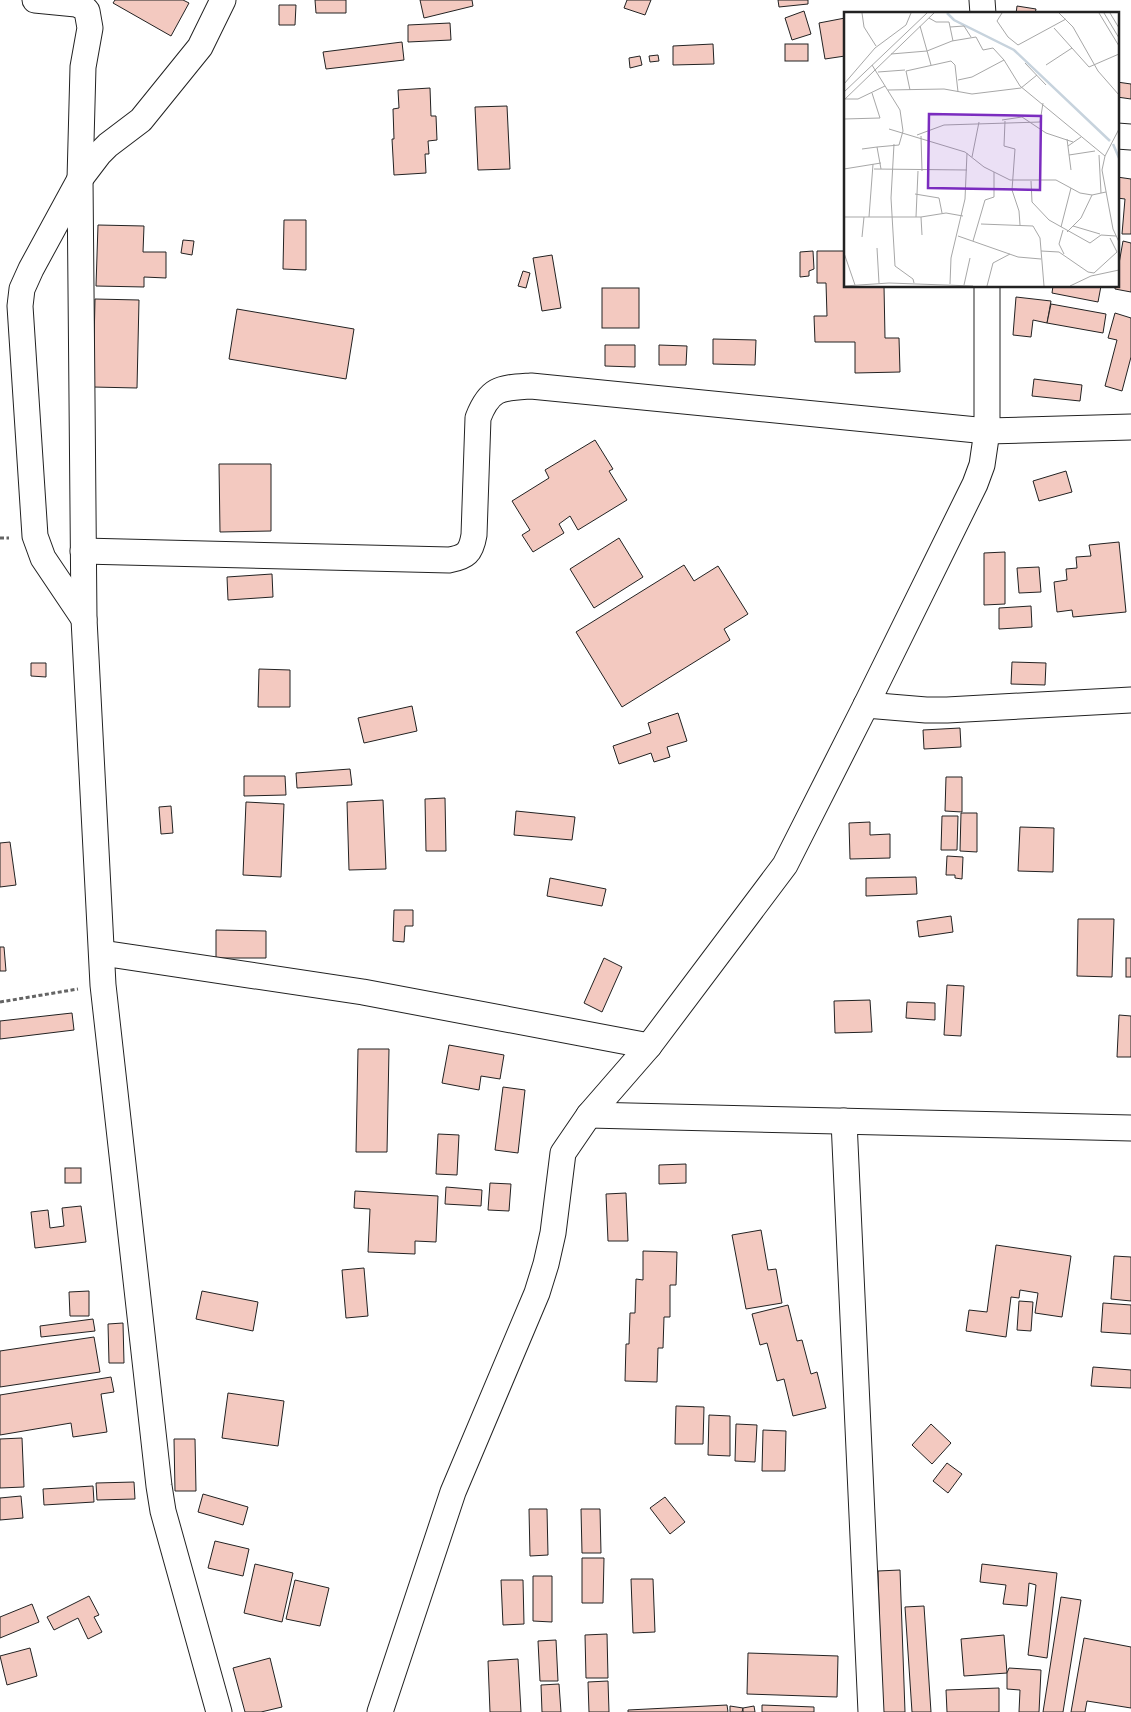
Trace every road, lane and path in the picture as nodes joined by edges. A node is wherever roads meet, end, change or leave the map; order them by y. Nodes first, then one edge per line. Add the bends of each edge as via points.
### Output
1 (35, 0) edge
2 (223, 0) edge
3 (1118, 136) edge
4 (1131, 137) edge
5 (80, 179) junction
6 (987, 288) edge
7 (1131, 427) edge
8 (987, 432) junction
9 (83, 551) junction
10 (84, 619) junction
11 (1131, 700) edge
12 (866, 705) junction
13 (102, 953) junction
14 (104, 985) junction
15 (0, 1002) edge
16 (649, 1046) junction
17 (589, 1115) junction
18 (844, 1121) junction
19 (1131, 1128) edge
20 (219, 1712) edge
21 (380, 1712) edge
22 (871, 1712) edge

1 - 5 street via 76,4 87,11 89,18 83,67
2 - 5 street via 200,47 141,120 108,145
3 - 4 street
5 - 9 street
5 - 10 street via 22,288 20,306 35,536 42,558
6 - 8 street
7 - 8 street
8 - 9 street via 531,386 507,388 492,394 478,418 474,535 472,548 462,558
8 - 12 street via 982,465 975,484
9 - 10 street
10 - 13 street
11 - 12 street via 947,710
12 - 16 street via 785,865
13 - 14 street
13 - 16 street via 363,992
14 - 15 path
14 - 20 street via 159,1486 163,1511
16 - 17 street
17 - 18 street
17 - 21 street via 563,1153 553,1233 539,1286 453,1492
18 - 19 street
18 - 22 street

